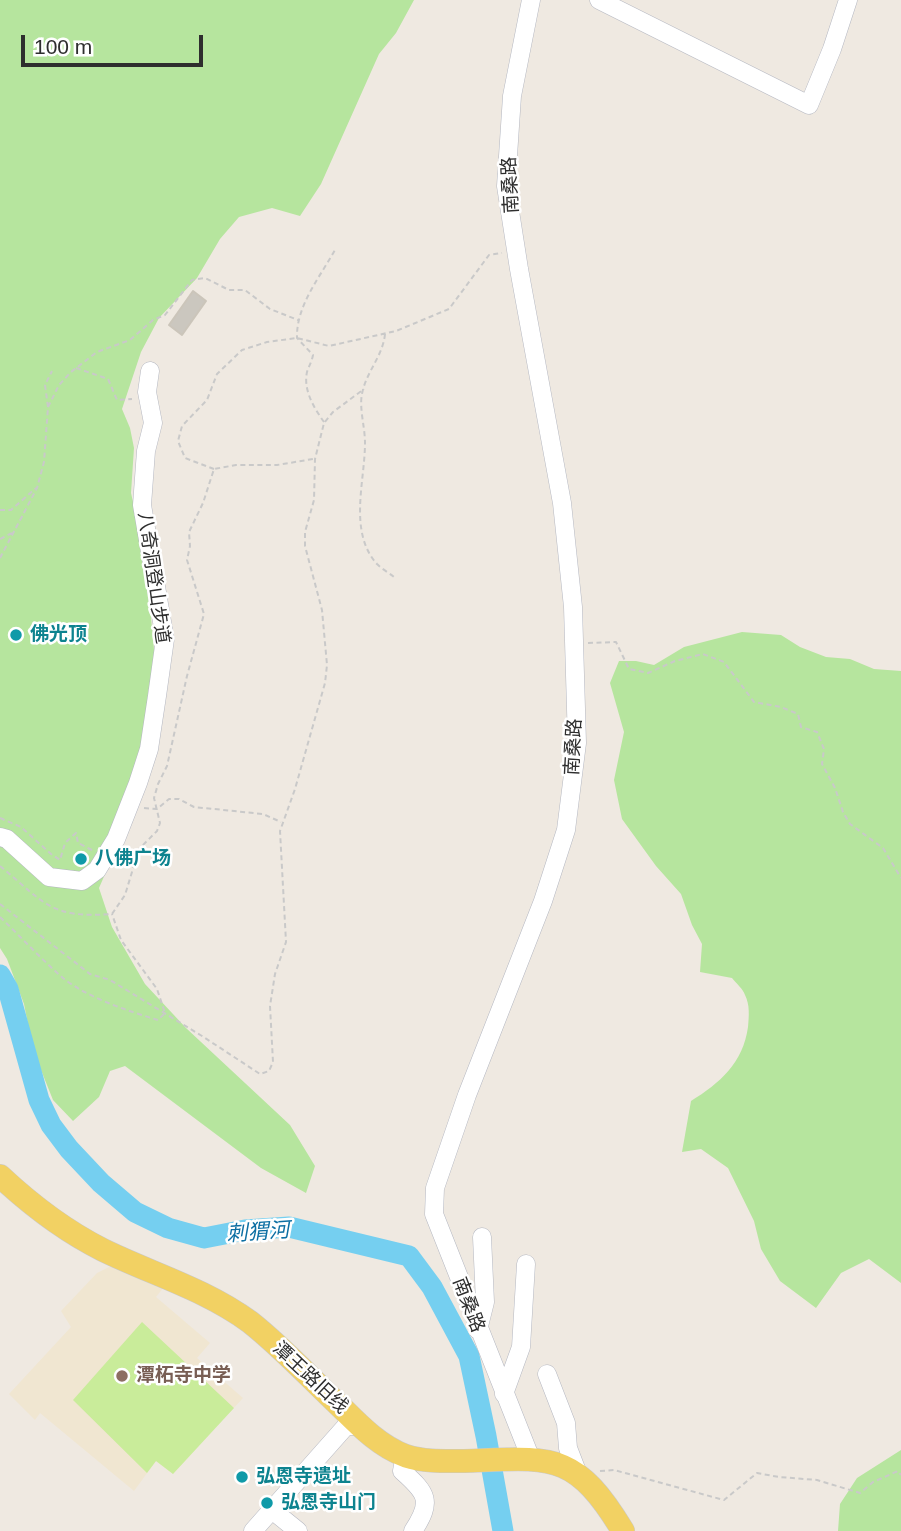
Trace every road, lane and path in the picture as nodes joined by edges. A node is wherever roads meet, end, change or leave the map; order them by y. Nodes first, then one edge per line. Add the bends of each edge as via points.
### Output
1 (531, 0) edge
2 (598, 0) edge
3 (848, 0) edge
4 (337, 248) dead end
5 (517, 251) junction
6 (298, 320) junction
7 (385, 333) junction
8 (297, 338) junction
9 (75, 368) junction
10 (52, 371) dead end
11 (150, 371) dead end
12 (364, 389) junction
13 (148, 398) junction
14 (48, 407) junction
15 (324, 423) junction
16 (214, 469) dead end
17 (37, 488) junction
18 (0, 510) edge
19 (14, 532) junction
20 (0, 539) edge
21 (0, 558) edge
22 (394, 577) dead end
23 (574, 643) junction
24 (0, 818) edge
25 (123, 821) junction
26 (283, 822) junction
27 (0, 836) edge
28 (103, 861) junction
29 (901, 878) edge
30 (0, 904) edge
31 (112, 914) dead end
32 (0, 917) edge
33 (165, 1013) junction
34 (0, 1176) edge
35 (482, 1237) dead end
36 (526, 1265) dead end
37 (478, 1330) junction
38 (547, 1374) dead end
39 (504, 1394) junction
40 (361, 1426) junction
41 (405, 1455) junction
42 (526, 1459) junction
43 (578, 1474) junction
44 (901, 1475) edge
45 (272, 1510) junction
46 (253, 1531) edge
47 (298, 1531) edge
48 (412, 1531) edge
49 (623, 1531) edge

1 - 5 street, 南桑路 via 512,96 506,186
2 - 3 street via 809,104
4 - 6 path
5 - 7 path via 489,255 449,309
5 - 23 street, 南桑路 via 562,503
6 - 8 path
6 - 9 path via 270,309 245,290 229,290 200,277 192,280 165,315 130,340 97,352
7 - 8 path via 329,346
7 - 12 path via 384,349 372,365
8 - 15 path via 313,355 306,385
8 - 16 path via 242,350 217,374 207,400 182,426 178,440 185,458
9 - 13 path via 108,379 117,400
9 - 14 path
10 - 14 path via 44,385
11 - 13 street, 八奇洞登山步道
12 - 15 path
12 - 22 path via 360,520 366,547 377,564
13 - 25 street, 八奇洞登山步道 via 153,423 142,505 164,639 149,749
14 - 17 path
15 - 26 path via 314,459 314,500 305,546 322,610 327,665
17 - 18 path via 11,510
17 - 19 path
19 - 20 path
19 - 21 path
23 - 29 path via 616,642 629,669 648,673 703,654 724,662 754,702 798,714 801,727 817,732 824,749 822,764 850,824 883,848
23 - 37 street, 南桑路 via 577,743 566,830 435,1188 434,1213
24 - 28 path via 21,827 60,860 65,843 76,833 78,843
25 - 26 path via 144,808 157,809 169,799 179,799 194,807 263,814
25 - 28 street, 八奇洞登山步道
26 - 33 path via 286,942 270,1006 273,1062 269,1071 260,1074
27 - 28 street, 八奇洞登山步道 via 49,877 82,881
30 - 33 path via 90,974 110,980
31 - 33 path via 121,940 157,989
32 - 33 path via 78,988 158,1020
34 - 40 main road, 潭王路旧线 via 84,1240 232,1310
35 - 37 street via 485,1302
36 - 39 street via 521,1347
37 - 39 street, 南桑路
38 - 43 street via 561,1406
39 - 42 street, 南桑路
40 - 41 main road, 潭王路旧线
40 - 45 street via 346,1426
41 - 42 main road, 潭王路旧线 via 423,1460
41 - 48 street via 402,1471 422,1488 426,1502
42 - 43 main road, 潭王路旧线 via 552,1462
43 - 44 path via 614,1469 724,1500 757,1473 817,1480 860,1493 898,1471
43 - 49 main road, 潭王路旧线 via 599,1494
45 - 46 street
45 - 47 street

